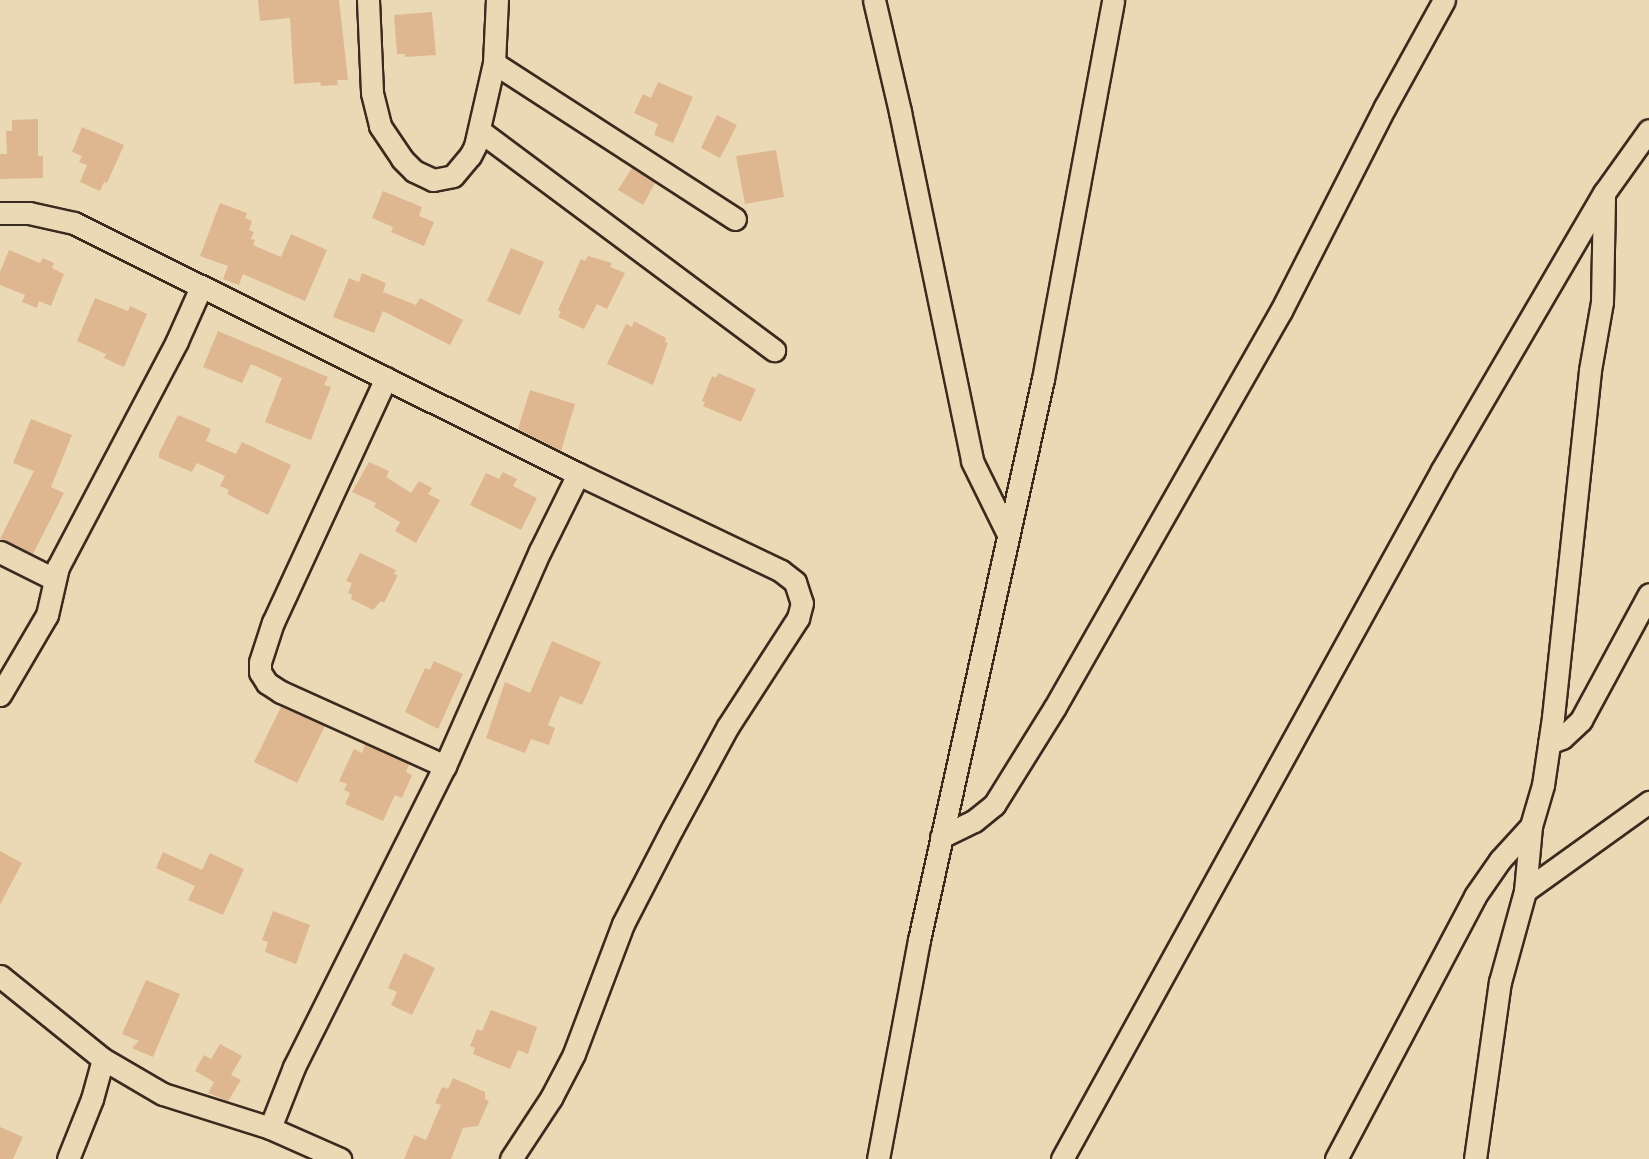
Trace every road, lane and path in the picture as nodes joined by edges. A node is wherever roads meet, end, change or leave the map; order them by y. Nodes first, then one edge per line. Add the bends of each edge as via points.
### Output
1 (368, 0) edge
2 (497, 0) edge
3 (874, 0) edge
4 (1113, 0) edge
5 (1444, 0) edge
6 (494, 63) junction
7 (1649, 130) edge
8 (480, 131) junction
9 (1604, 193) junction
10 (0, 213) edge
11 (735, 219) dead end
12 (201, 287) junction
13 (774, 350) dead end
14 (386, 378) junction
15 (578, 474) junction
16 (1007, 532) junction
17 (0, 552) edge
18 (54, 579) junction
19 (1649, 594) edge
20 (0, 695) edge
21 (1549, 743) junction
22 (445, 766) junction
23 (1649, 802) edge
24 (1531, 826) junction
25 (941, 836) junction
26 (1525, 891) junction
27 (0, 976) edge
28 (103, 1059) junction
29 (270, 1128) junction
30 (68, 1159) edge
31 (340, 1159) edge
32 (511, 1159) edge
33 (878, 1159) edge
34 (1062, 1159) edge
35 (1336, 1159) edge
36 (1475, 1159) edge

1 - 8 street via 376,115 401,159 422,176 443,180 462,168
2 - 6 street
3 - 16 street via 972,461
4 - 16 street via 1042,379
5 - 25 street via 1281,311 1055,707 994,805 974,821
6 - 8 street
6 - 11 street
7 - 9 street
8 - 13 street
9 - 21 street via 1602,302 1590,370
9 - 34 street via 1361,615
10 - 12 street via 29,213 74,223
12 - 14 street
12 - 18 street
14 - 15 street
14 - 22 street via 287,589 267,638 260,672 281,692
15 - 22 street
15 - 32 street via 781,571 794,582 802,603 798,618 728,726 672,829 623,924 574,1054
16 - 25 street
17 - 18 street
18 - 20 street via 47,615
19 - 21 street via 1581,720 1562,738
21 - 24 street
22 - 29 street via 306,1043
23 - 26 street
24 - 26 street
24 - 35 street via 1475,896
25 - 33 street
26 - 36 street via 1500,982
27 - 28 street
28 - 29 street via 163,1094
28 - 30 street
29 - 31 street

